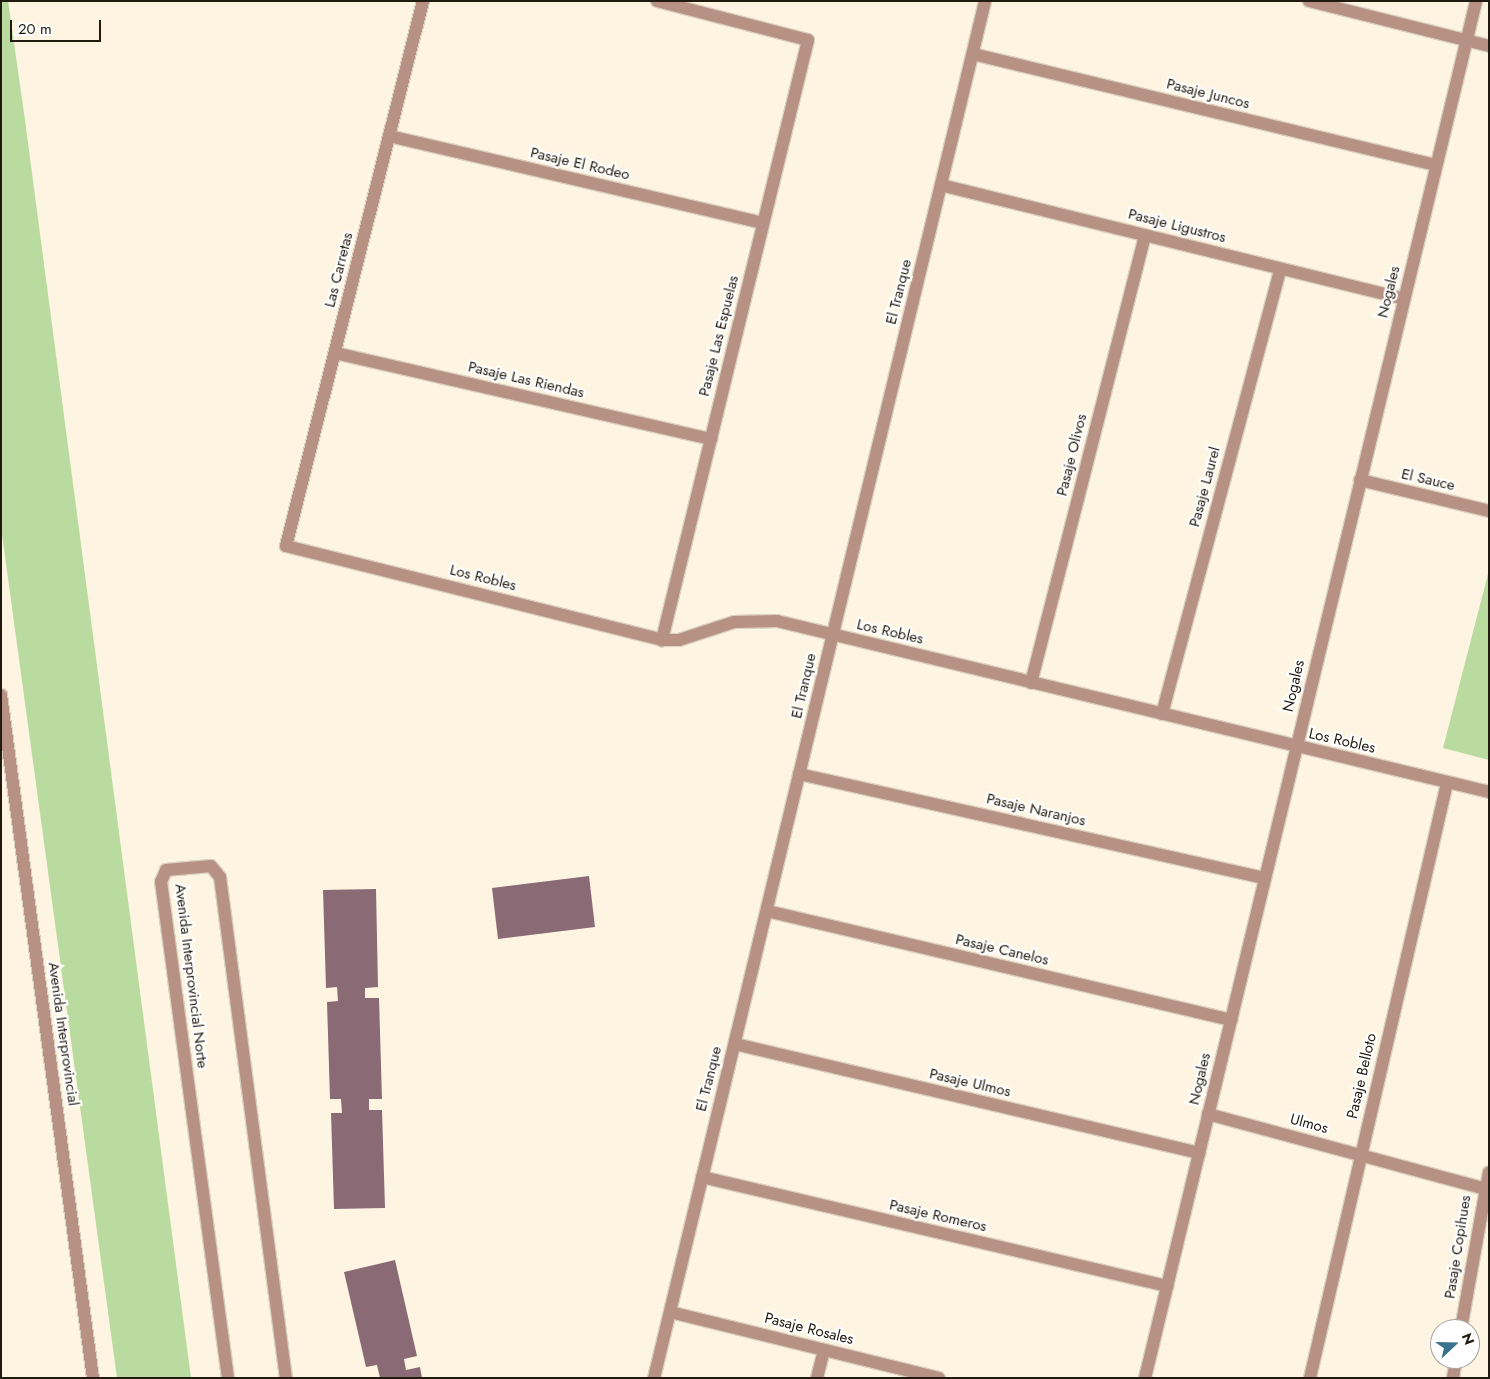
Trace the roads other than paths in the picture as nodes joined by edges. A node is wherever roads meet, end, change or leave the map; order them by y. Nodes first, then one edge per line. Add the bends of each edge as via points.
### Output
1 (423, 1) edge
2 (657, 1) edge
3 (985, 1) edge
4 (1309, 1) edge
5 (1476, 1) edge
6 (1466, 41) junction
7 (1489, 46) edge
8 (973, 54) junction
9 (389, 136) junction
10 (1436, 165) junction
11 (941, 185) junction
12 (763, 223) junction
13 (1145, 235) junction
14 (1280, 269) junction
15 (1404, 299) junction
16 (335, 353) junction
17 (711, 439) junction
18 (1360, 480) junction
19 (1489, 511) edge
20 (286, 546) joint
21 (833, 636) junction
22 (662, 640) junction
23 (1031, 683) junction
24 (1, 695) edge
25 (1162, 714) junction
26 (1296, 746) junction
27 (800, 774) junction
28 (1447, 783) junction
29 (1489, 792) edge
30 (1265, 878) junction
31 (766, 911) junction
32 (1231, 1020) junction
33 (735, 1044) junction
34 (1208, 1114) junction
35 (1199, 1153) junction
36 (1360, 1155) junction
37 (1489, 1172) edge
38 (702, 1177) junction
39 (1486, 1189) edge
40 (1167, 1286) junction
41 (670, 1312) junction
42 (1463, 1319) edge
43 (824, 1350) junction
44 (1313, 1377) edge
45 (93, 1378) edge
46 (228, 1378) edge
47 (286, 1378) edge
48 (654, 1378) edge
49 (817, 1378) edge
50 (939, 1378) edge
51 (1145, 1378) edge

1 - 9 street, Las Carretas
2 - 12 street, Pasaje Las Espuelas via 808,40
3 - 8 street, El Tranque
4 - 6 street
5 - 6 street, Nogales
6 - 7 street
6 - 10 street, Nogales
8 - 10 street, Pasaje Juncos
8 - 11 street, El Tranque
9 - 12 street, Pasaje El Rodeo
9 - 16 street, Las Carretas
10 - 15 street, Nogales
11 - 13 street, Pasaje Ligustros
11 - 21 street, El Tranque
12 - 17 street, Pasaje Las Espuelas
13 - 14 street, Pasaje Ligustros
13 - 23 street, Pasaje Olivos
14 - 15 street, Pasaje Ligustros
14 - 25 street, Pasaje Laurel
15 - 18 street, Nogales
16 - 17 street, Pasaje Las Riendas
16 - 20 street, Las Carretas
17 - 22 street, Pasaje Las Espuelas
18 - 19 street, El Sauce
18 - 26 street, Nogales
20 - 22 street, Los Robles
21 - 22 street, Los Robles via 756,619 679,640
21 - 23 street, Los Robles
21 - 27 street, El Tranque
23 - 25 street, Los Robles
24 - 45 street, Avenida Interprovincial
25 - 26 street, Los Robles
26 - 28 street, Los Robles
26 - 30 street, Nogales
27 - 30 street, Pasaje Naranjos
27 - 31 street, El Tranque
28 - 29 street, Los Robles
28 - 36 street, Pasaje Belloto
30 - 32 street, Nogales
31 - 32 street, Pasaje Canelos
31 - 33 street, El Tranque
32 - 34 street, Nogales
33 - 35 street, Pasaje Ulmos
33 - 38 street, El Tranque
34 - 35 street, Nogales
34 - 36 street, Ulmos
35 - 40 street, Nogales
36 - 39 street, Ulmos
36 - 44 street, Pasaje Belloto
37 - 39 street, Pasaje Copihues
38 - 40 street, Pasaje Romeros
38 - 41 street, El Tranque
39 - 42 street, Pasaje Copihues
40 - 51 street, Nogales
41 - 43 street, Pasaje Rosales
41 - 48 street, El Tranque
43 - 49 street
43 - 50 street, Pasaje Rosales
46 - 47 street, Avenida Interprovincial Norte via 161,882 166,870 211,866 220,877

